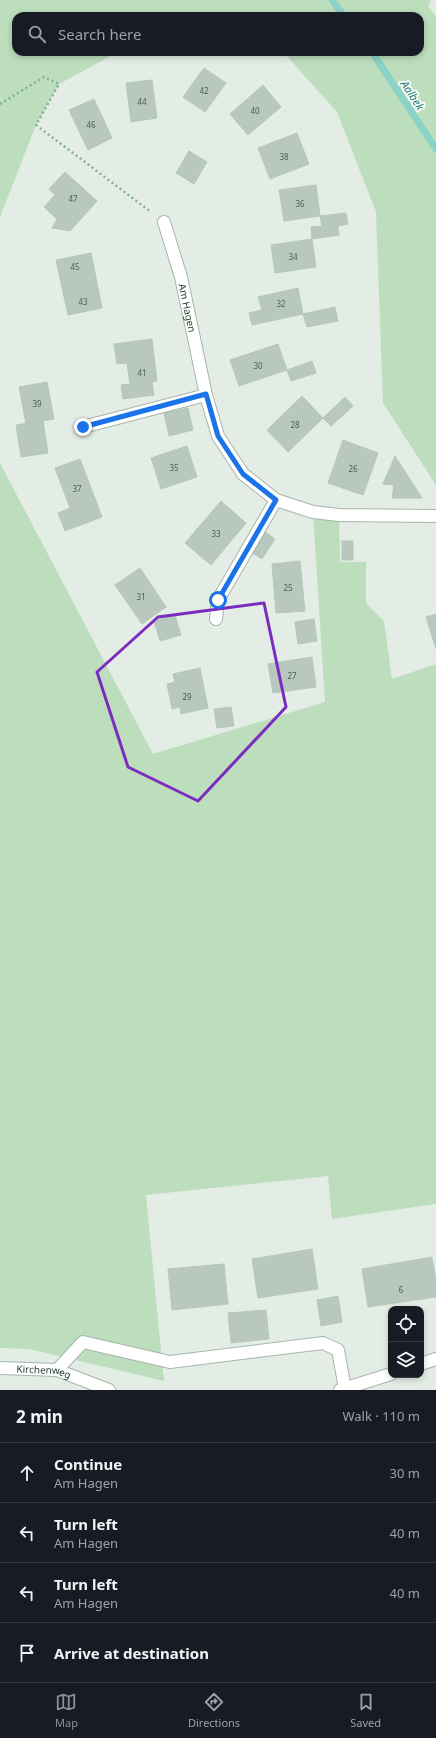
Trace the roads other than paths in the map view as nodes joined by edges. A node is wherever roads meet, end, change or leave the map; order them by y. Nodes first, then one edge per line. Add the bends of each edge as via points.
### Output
1 (164, 222) road end
2 (206, 394) junction
3 (83, 427) dead end
4 (276, 500) junction
5 (436, 516) edge
6 (216, 619) dead end
7 (436, 1359) edge
8 (424, 1363) edge
9 (0, 1368) edge
10 (57, 1370) junction
11 (388, 1375) edge
12 (342, 1389) edge
13 (109, 1390) edge

1 - 2 street, Am Hagen via 181,277
2 - 3 street
2 - 4 street, Am Hagen via 218,436 243,474
4 - 5 street, Am Hagen via 313,512 339,515
4 - 6 street via 218,600
7 - 8 street
9 - 10 street, Kirchenweg
10 - 12 street via 83,1342 170,1362 323,1343 338,1350
10 - 13 street, Kirchenweg
11 - 12 street

